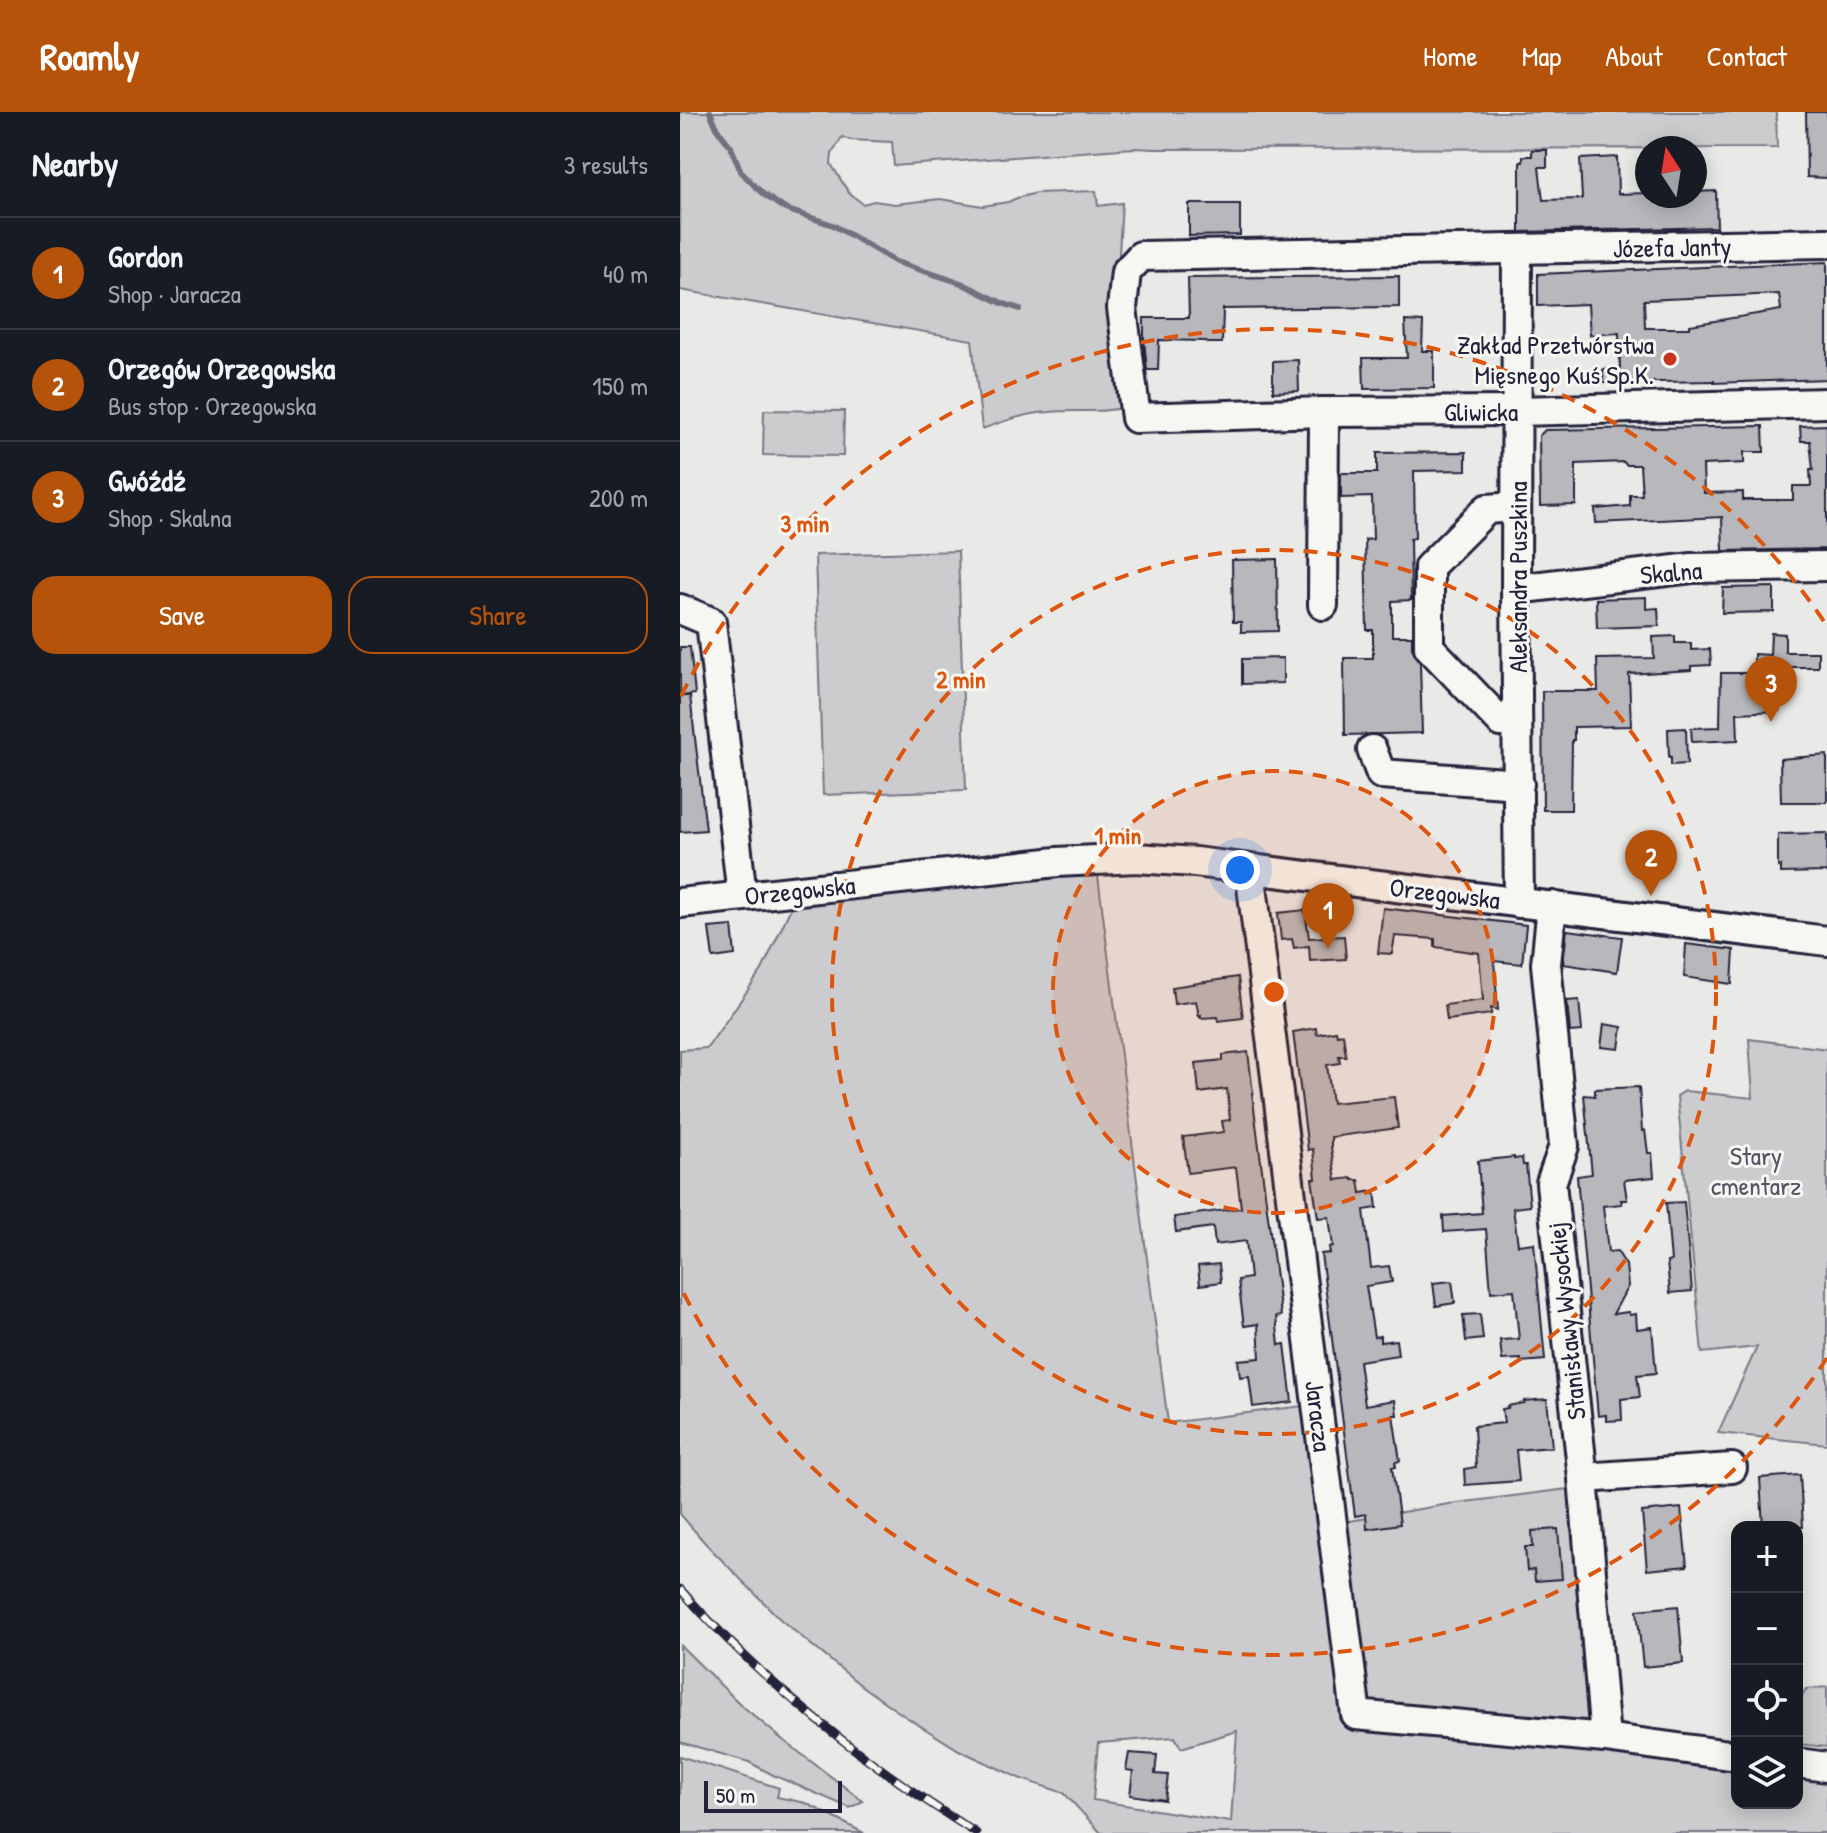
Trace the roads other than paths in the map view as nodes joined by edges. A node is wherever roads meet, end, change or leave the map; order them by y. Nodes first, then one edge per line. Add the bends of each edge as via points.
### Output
1 (1827, 243) edge
2 (1517, 250) junction
3 (1827, 403) edge
4 (1517, 411) junction
5 (1324, 412) junction
6 (1136, 418) joint
7 (1516, 507) junction
8 (1827, 566) edge
9 (1516, 589) junction
10 (1323, 605) dead end
11 (680, 609) edge
12 (1517, 722) junction
13 (1372, 750) dead end
14 (1519, 784) junction
15 (1255, 869) junction
16 (742, 896) junction
17 (680, 903) edge
18 (1519, 903) junction
19 (1552, 906) junction
20 (1827, 941) edge
21 (1732, 1468) dead end
22 (1583, 1478) junction
23 (1605, 1738) junction
24 (1731, 1755) edge
25 (1803, 1764) edge
26 (1827, 1767) edge

1 - 2 street, Józefa Janty
2 - 4 street, Aleksandra Puszkina
2 - 6 street, Józefa Janty via 1141,256 1126,272 1122,308
3 - 4 street, Gliwicka
4 - 5 street, Gliwicka
4 - 7 street, Aleksandra Puszkina
5 - 6 street, Gliwicka
5 - 10 street
7 - 9 street, Aleksandra Puszkina
7 - 12 street via 1487,509 1429,567 1429,647 1501,722
8 - 9 street, Skalna via 1692,568
9 - 12 street, Aleksandra Puszkina
11 - 16 street via 711,622
12 - 14 street, Aleksandra Puszkina
13 - 14 street via 1381,774
14 - 18 street, Aleksandra Puszkina
15 - 16 street, Orzegowska via 1097,859
15 - 18 street, Orzegowska
15 - 23 street, Jaracza via 1252,886 1356,1715
16 - 17 street, Orzegowska
18 - 19 street, Orzegowska
19 - 20 street, Orzegowska
19 - 22 street, Stanisławy Wysockiej via 1546,964 1564,1146 1551,1183
21 - 22 street
22 - 23 street, Stanisławy Wysockiej
23 - 24 street
25 - 26 street

